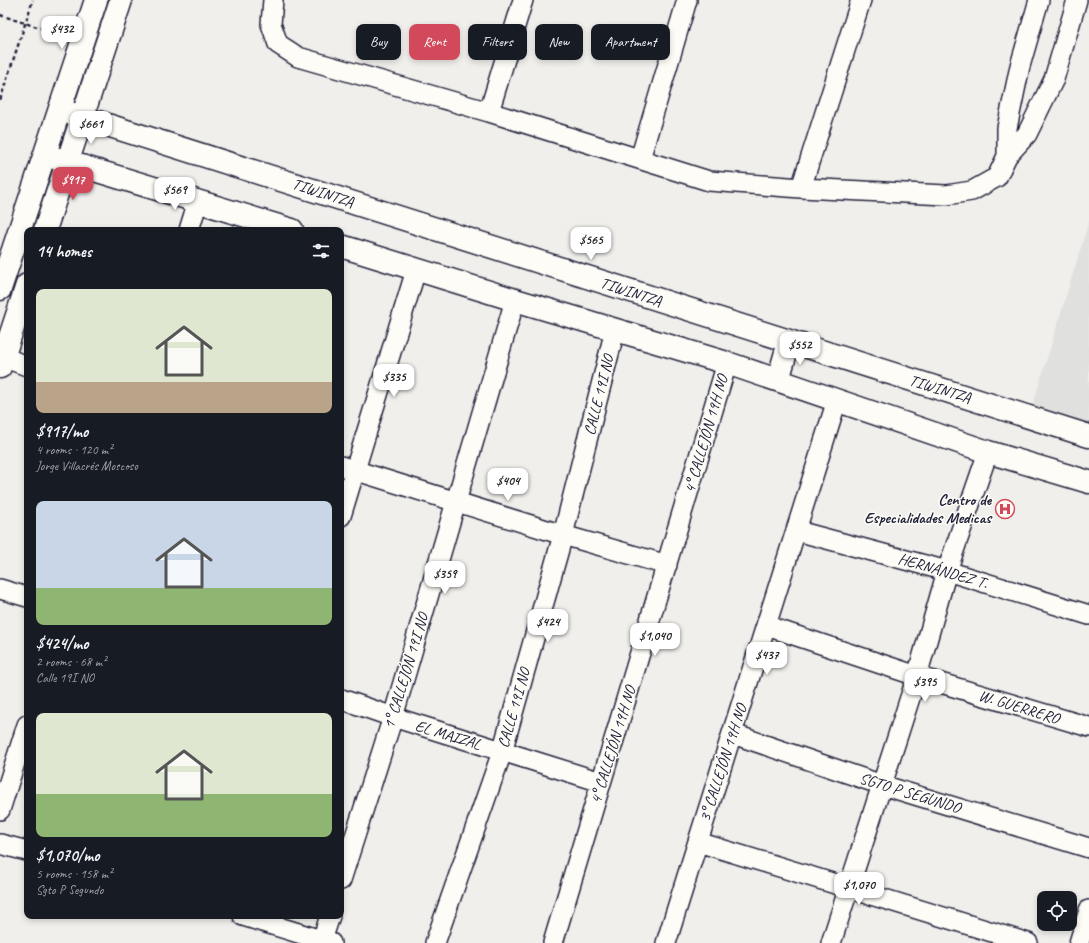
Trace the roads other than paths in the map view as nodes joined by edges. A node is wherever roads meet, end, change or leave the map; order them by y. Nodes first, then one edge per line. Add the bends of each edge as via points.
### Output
1 (96, 0) edge
2 (122, 0) edge
3 (273, 0) edge
4 (523, 0) edge
5 (688, 0) edge
6 (861, 0) edge
7 (1039, 0) edge
8 (1076, 0) edge
9 (60, 110) junction
10 (489, 112) junction
11 (83, 117) junction
12 (45, 155) junction
13 (1007, 156) junction
14 (640, 159) junction
15 (68, 162) junction
16 (801, 188) junction
17 (198, 201) junction
18 (46, 227) edge
19 (190, 227) edge
20 (282, 227) edge
21 (344, 247) edge
22 (416, 270) junction
23 (0, 289) edge
24 (24, 294) edge
25 (515, 300) junction
26 (615, 330) junction
27 (789, 342) junction
28 (2, 362) edge
29 (727, 363) junction
30 (24, 366) edge
31 (778, 380) junction
32 (837, 400) junction
33 (1089, 436) edge
34 (988, 452) junction
35 (348, 469) edge
36 (1089, 482) edge
37 (344, 496) edge
38 (457, 503) junction
39 (797, 531) junction
40 (563, 535) junction
41 (667, 565) junction
42 (947, 571) junction
43 (0, 590) edge
44 (24, 597) edge
45 (1089, 614) edge
46 (767, 626) junction
47 (917, 676) junction
48 (344, 700) edge
49 (393, 717) junction
50 (1089, 727) edge
51 (732, 734) junction
52 (24, 735) edge
53 (502, 752) junction
54 (601, 782) junction
55 (882, 785) junction
56 (0, 810) edge
57 (698, 842) junction
58 (0, 844) edge
59 (1089, 848) edge
60 (24, 850) edge
61 (344, 871) edge
62 (849, 887) junction
63 (1089, 910) edge
64 (253, 919) edge
65 (330, 919) edge
66 (327, 942) edge
67 (435, 943) edge
68 (553, 943) edge
69 (666, 943) edge
70 (831, 943) edge
71 (1028, 943) edge
72 (1079, 943) edge

1 - 9 street
2 - 11 street
3 - 10 street via 271,24 278,44 298,57
4 - 10 street
5 - 14 street
6 - 16 street
7 - 13 street via 1020,66 1007,128
8 - 13 street via 1054,79 1028,134
9 - 11 street, TIWINTZA
9 - 12 street
10 - 14 street
11 - 15 street
11 - 27 street, TIWINTZA
12 - 15 street
12 - 23 street
13 - 16 street via 997,177 972,191 946,195
14 - 16 street via 709,180
15 - 17 street
15 - 18 street
17 - 19 street
17 - 20 street
21 - 22 street
22 - 25 street
22 - 35 street
24 - 28 street
25 - 26 street
25 - 38 street, 1° CALLEJÓN 19I NO
26 - 29 street
26 - 40 street, CALLE 19I NO
27 - 31 street
27 - 33 street, TIWINTZA
28 - 30 street
29 - 31 street
29 - 41 street, 4° CALLEJÓN 19H NO
31 - 32 street
32 - 34 street
32 - 39 street, 3° CALLEJÓN 19H NO
34 - 36 street
34 - 42 street
35 - 37 street
35 - 38 street
38 - 40 street
38 - 49 street, 1° CALLEJÓN 19I NO
39 - 42 street, HERNÁNDEZ T.
39 - 46 street, 3° CALLEJÓN 19H NO
40 - 41 street
40 - 53 street, CALLE 19I NO
41 - 54 street, 4° CALLEJÓN 19H NO
42 - 45 street, HERNÁNDEZ T.
42 - 47 street
43 - 44 street
46 - 47 street, W. GUERRERO
46 - 51 street, 3° CALLEJÓN 19H NO
47 - 50 street, W. GUERRERO
47 - 55 street
48 - 49 street, EL MAIZAL
49 - 53 street, EL MAIZAL
49 - 61 street, 1° CALLEJÓN 19I NO
51 - 55 street, SGTO P SEGUNDO
51 - 57 street, 3° CALLEJÓN 19H NO
52 - 56 street
53 - 54 street, EL MAIZAL
53 - 67 street, CALLE 19I NO
54 - 68 street, 4° CALLEJÓN 19H NO
55 - 59 street, SGTO P SEGUNDO
55 - 62 street
57 - 62 street
57 - 69 street, 3° CALLEJÓN 19H NO
58 - 60 street
62 - 70 street
62 - 71 street
63 - 72 street
64 - 66 street
65 - 66 street

